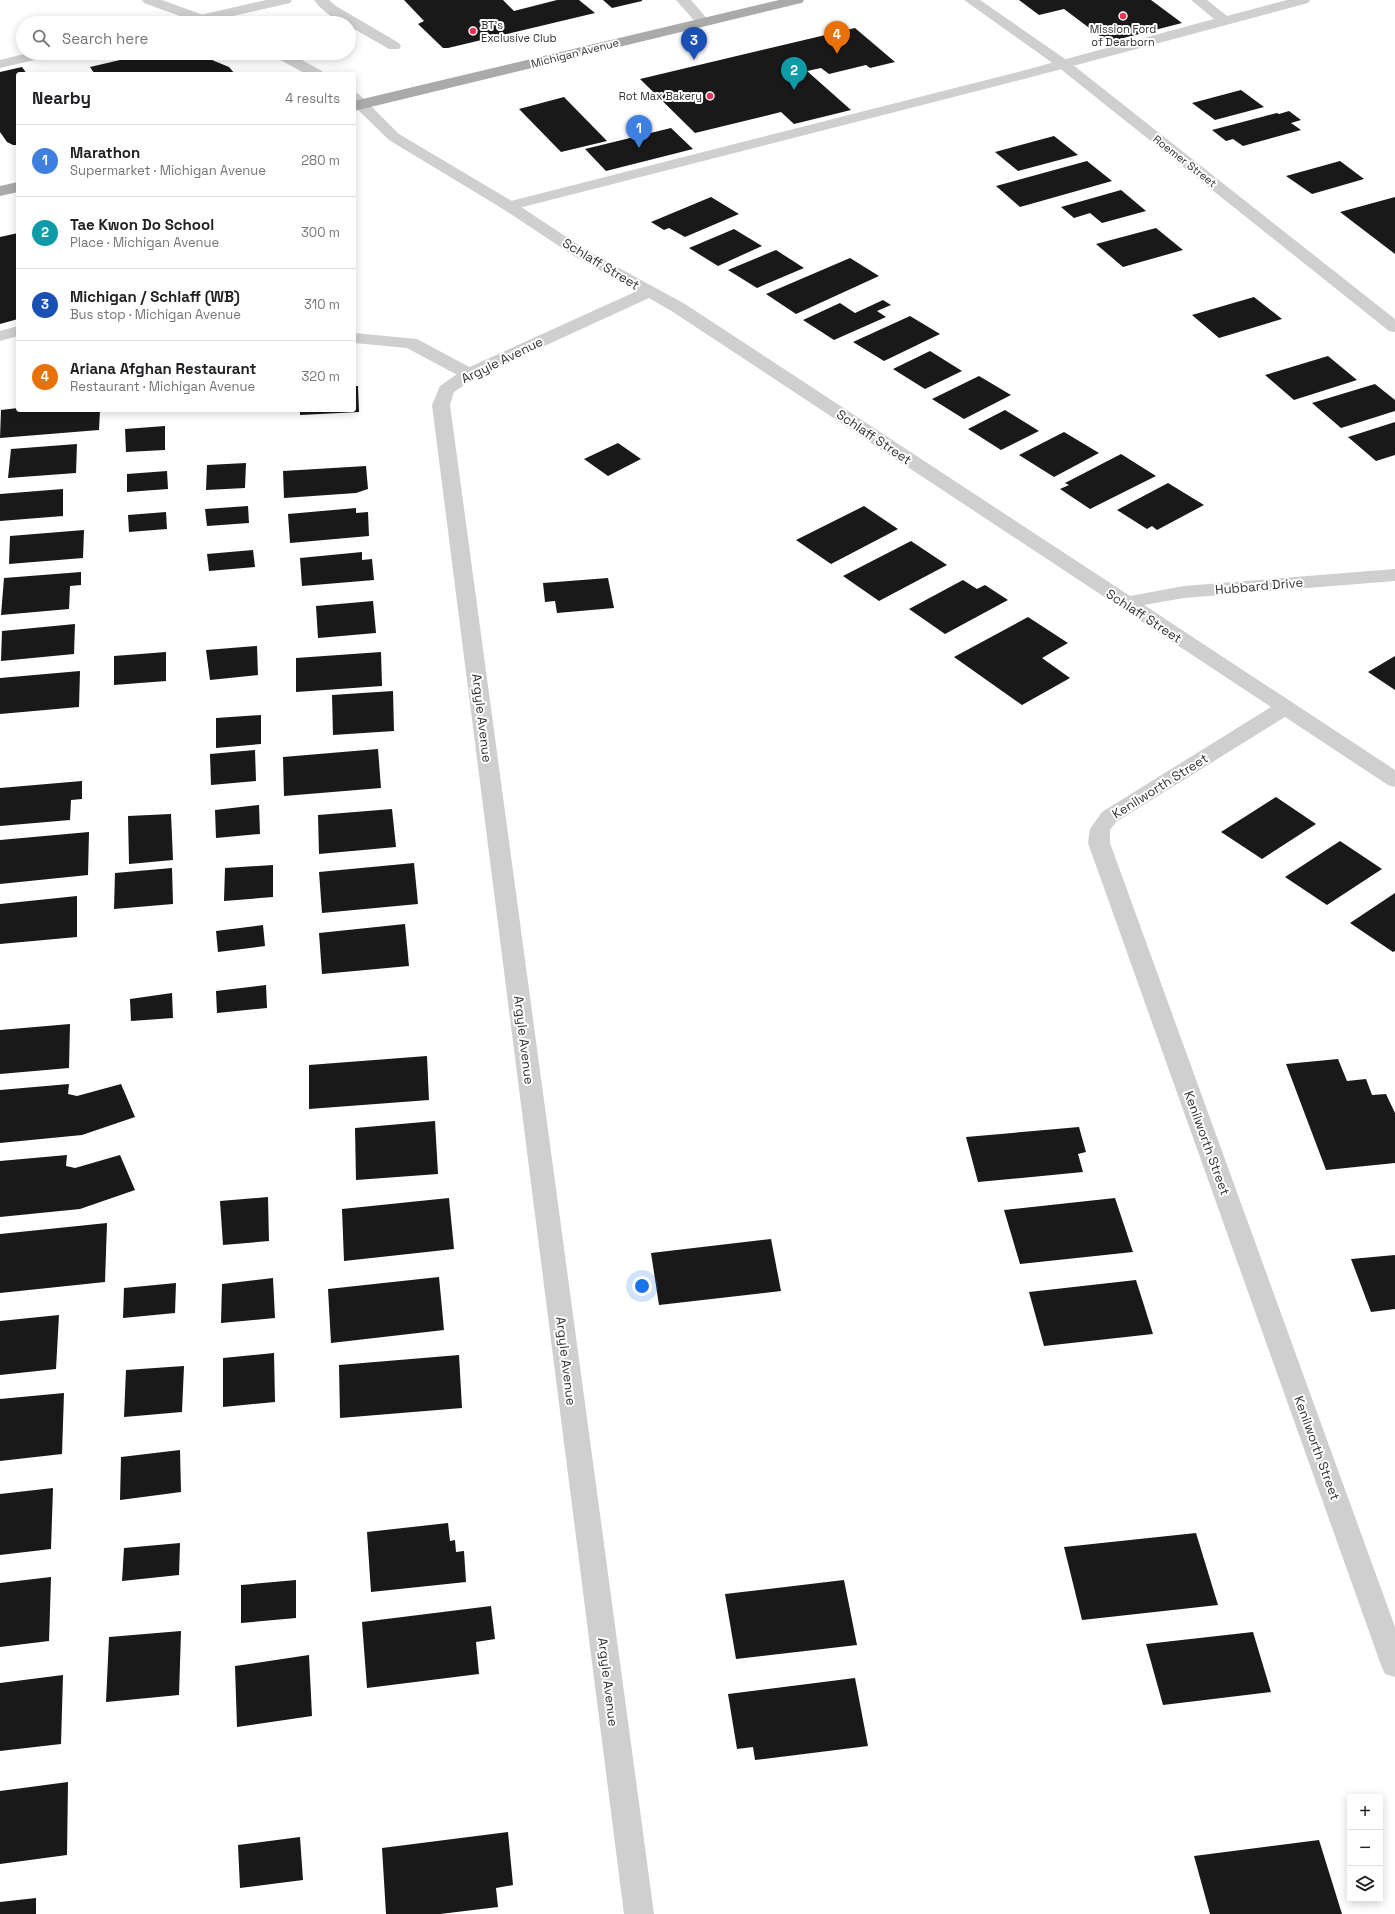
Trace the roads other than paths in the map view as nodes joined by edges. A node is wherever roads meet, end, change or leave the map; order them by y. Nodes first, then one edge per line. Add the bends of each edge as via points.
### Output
1 (149, 0) edge
2 (285, 0) edge
3 (321, 0) edge
4 (683, 0) edge
5 (797, 0) edge
6 (971, 0) edge
7 (1198, 0) edge
8 (1303, 0) edge
9 (193, 16) edge
10 (226, 16) edge
11 (343, 16) edge
12 (1225, 21) junction
13 (703, 22) junction
14 (356, 23) edge
15 (394, 46) dead end
16 (17, 60) edge
17 (291, 60) edge
18 (0, 64) edge
19 (1063, 64) junction
20 (313, 72) edge
21 (357, 102) edge
22 (16, 187) edge
23 (0, 191) edge
24 (509, 206) junction
25 (649, 292) junction
26 (1395, 327) edge
27 (16, 332) edge
28 (0, 336) edge
29 (356, 338) edge
30 (469, 374) junction
31 (1395, 575) edge
32 (1125, 603) junction
33 (1284, 708) junction
34 (1395, 780) edge
35 (1395, 1666) edge
36 (639, 1914) edge

1 - 9 street
2 - 10 street
3 - 11 street
4 - 13 street
5 - 13 main road, Michigan Avenue
6 - 19 street, Roemer Street
7 - 12 street
8 - 12 street
12 - 19 street
13 - 21 main road, Michigan Avenue
14 - 15 street
16 - 18 street
17 - 20 street
19 - 24 street
19 - 26 street, Roemer Street
21 - 24 street, Schlaff Street via 394,137
22 - 23 main road
24 - 25 street, Schlaff Street via 580,253
25 - 30 street, Argyle Avenue
25 - 32 street, Schlaff Street via 679,308
27 - 28 street
29 - 30 street via 411,343
30 - 36 street, Argyle Avenue via 446,390 441,405
31 - 32 street, Hubbard Drive via 1184,592
32 - 33 street, Schlaff Street
33 - 34 street, Schlaff Street
33 - 35 street, Kenilworth Street via 1109,817 1100,829 1099,843

